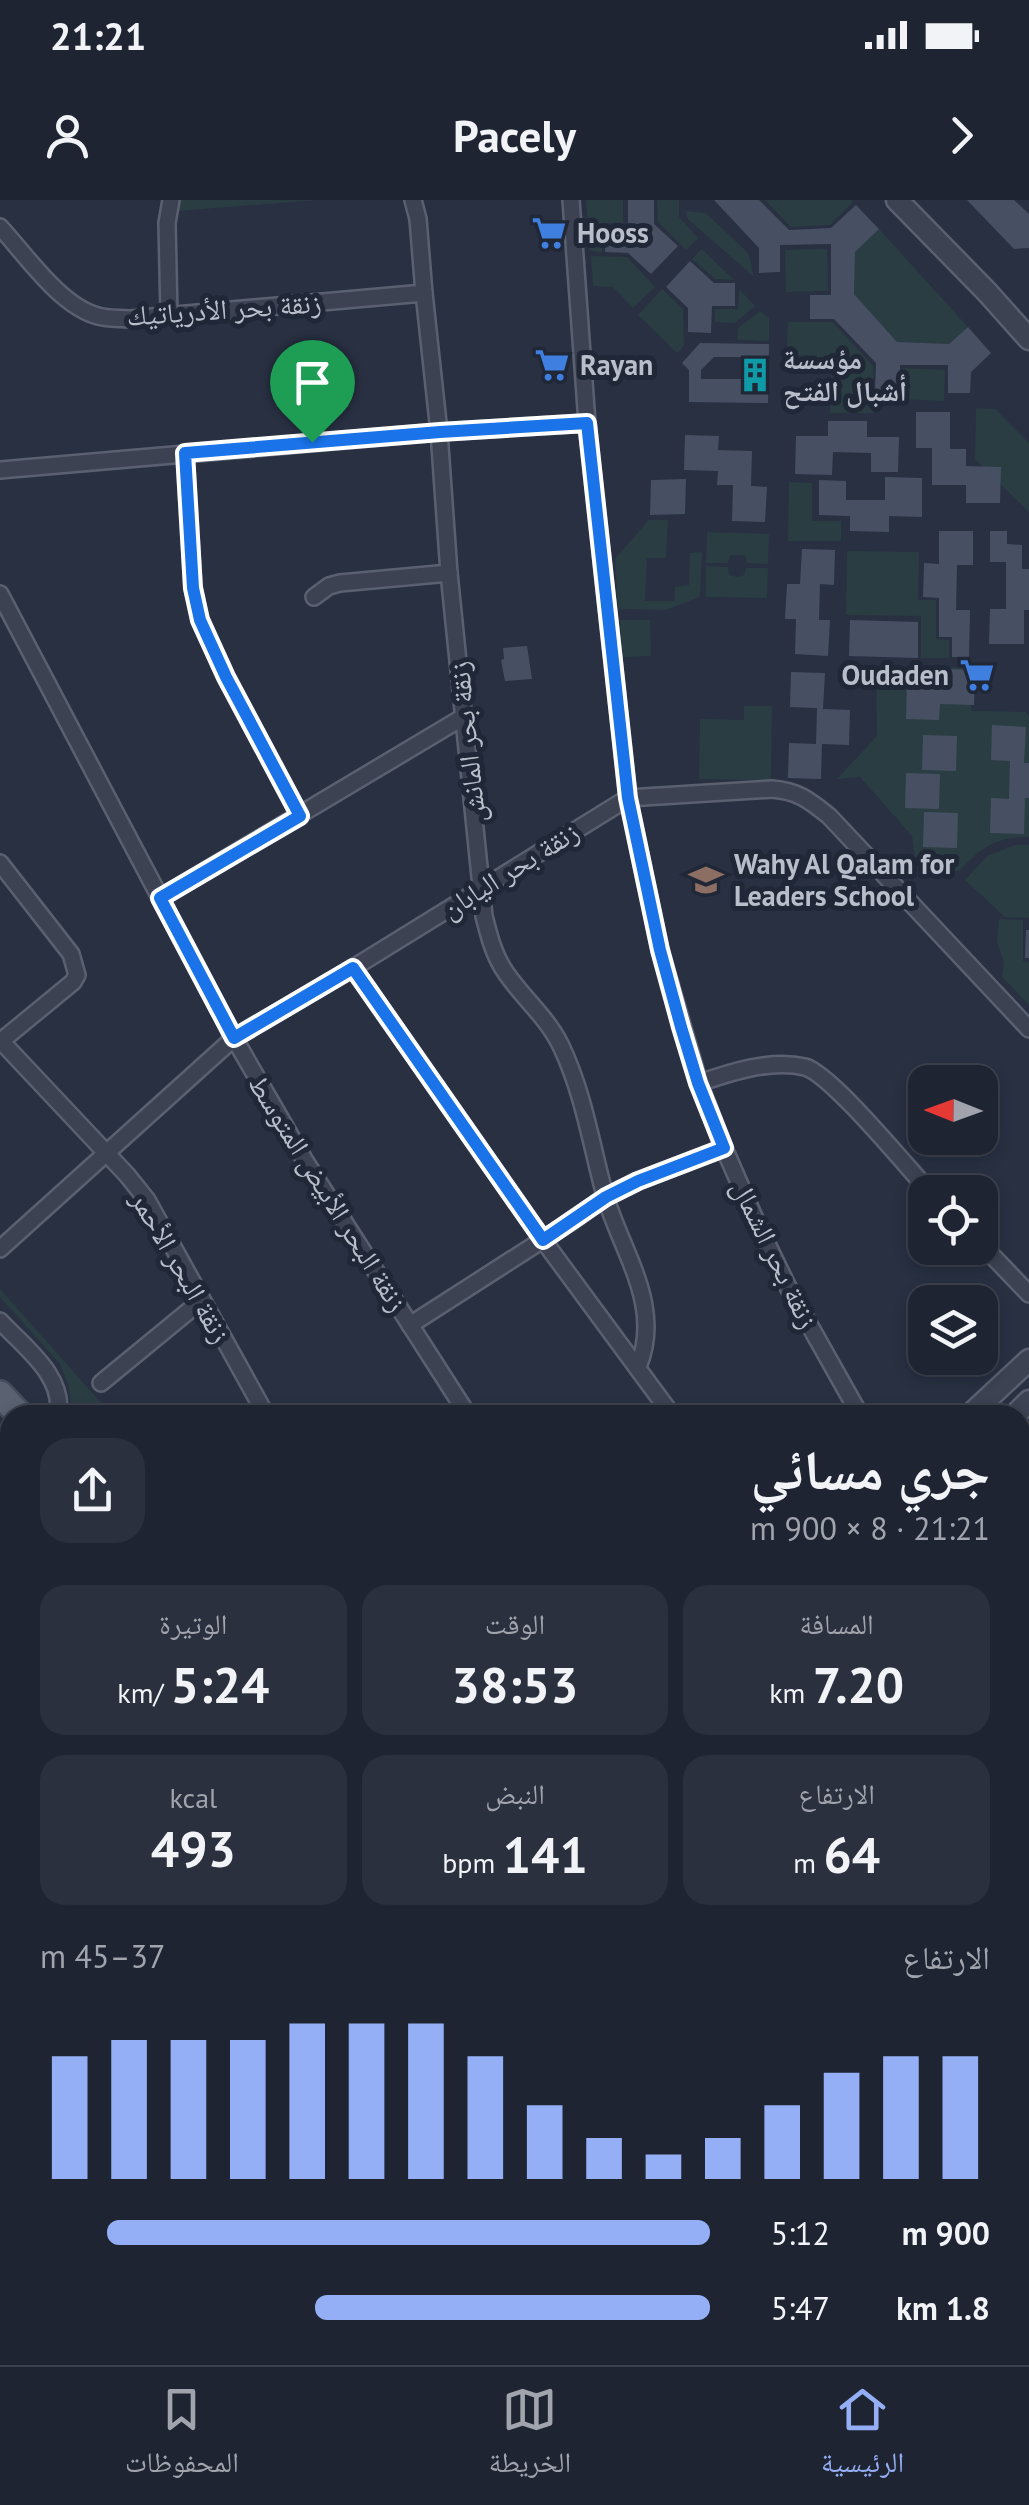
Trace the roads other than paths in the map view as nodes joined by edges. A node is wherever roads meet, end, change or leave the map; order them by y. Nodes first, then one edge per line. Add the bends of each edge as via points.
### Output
1 (171, 200) edge
2 (413, 200) edge
3 (571, 200) edge
4 (897, 200) edge
5 (0, 227) edge
6 (424, 293) junction
7 (168, 315) junction
8 (1029, 338) edge
9 (587, 423) junction
10 (440, 432) junction
11 (185, 453) junction
12 (0, 470) edge
13 (449, 573) junction
14 (0, 594) edge
15 (314, 596) dead end
16 (465, 716) junction
17 (628, 798) junction
18 (300, 816) junction
19 (0, 864) edge
20 (482, 887) junction
21 (160, 898) junction
22 (353, 968) junction
23 (1029, 1029) edge
24 (234, 1038) junction
25 (0, 1042) edge
26 (698, 1083) junction
27 (724, 1148) junction
28 (106, 1154) junction
29 (915, 1175) edge
30 (606, 1197) junction
31 (543, 1240) junction
32 (0, 1249) edge
33 (998, 1262) edge
34 (1029, 1294) edge
35 (202, 1300) junction
36 (0, 1321) edge
37 (410, 1325) junction
38 (1029, 1360) edge
39 (638, 1367) junction
40 (101, 1382) dead end
41 (59, 1405) edge
42 (260, 1405) edge
43 (456, 1405) edge
44 (665, 1405) edge
45 (854, 1405) edge
46 (981, 1405) edge

1 - 7 street
2 - 6 street, زنقة بحر المانش
3 - 9 street, زنقة بحر الشمال
4 - 8 street
5 - 7 street, زنقة بحر الأدرياتيك via 78,306 98,316
6 - 7 street, زنقة بحر الأدرياتيك
6 - 10 street, زنقة بحر المانش
9 - 10 street
9 - 17 street, زنقة بحر الشمال
10 - 11 street
10 - 13 street, زنقة بحر المانش
11 - 12 street
11 - 18 street via 200,620
13 - 15 street via 340,583
13 - 16 street, زنقة بحر المانش
14 - 21 street, زنقة البحر الأبيض المتوسط
16 - 18 street
16 - 20 street, زنقة بحر المانش
17 - 20 street, زنقة بحر اليابان
17 - 23 street, زنقة بحر اليابان via 772,789 804,797
17 - 26 street, زنقة بحر الشمال via 660,950
18 - 21 street
19 - 25 street via 70,954 77,975
20 - 22 street, زنقة بحر اليابان
20 - 30 street, زنقة بحر المانش via 488,936 503,969 560,1045
21 - 24 street, زنقة البحر الأبيض المتوسط
22 - 24 street, زنقة بحر اليابان
22 - 31 street
24 - 28 street, زنقة بحر اليابان
24 - 37 street, زنقة البحر الأبيض المتوسط
25 - 28 street, زنقة البحر الأحمر
26 - 27 street, زنقة بحر الشمال
26 - 29 street via 758,1067 810,1068
27 - 30 street
27 - 45 street, زنقة بحر الشمال via 788,1287
28 - 32 street, زنقة بحر اليابان
28 - 35 street, زنقة البحر الأحمر via 148,1200
30 - 31 street
30 - 39 street, زنقة بحر المانش via 642,1296 646,1321
31 - 37 street
31 - 39 street
33 - 34 street
35 - 40 street
35 - 42 street, زنقة البحر الأحمر
36 - 41 street via 54,1381
37 - 43 street, زنقة البحر الأبيض المتوسط
38 - 46 street
39 - 44 street

